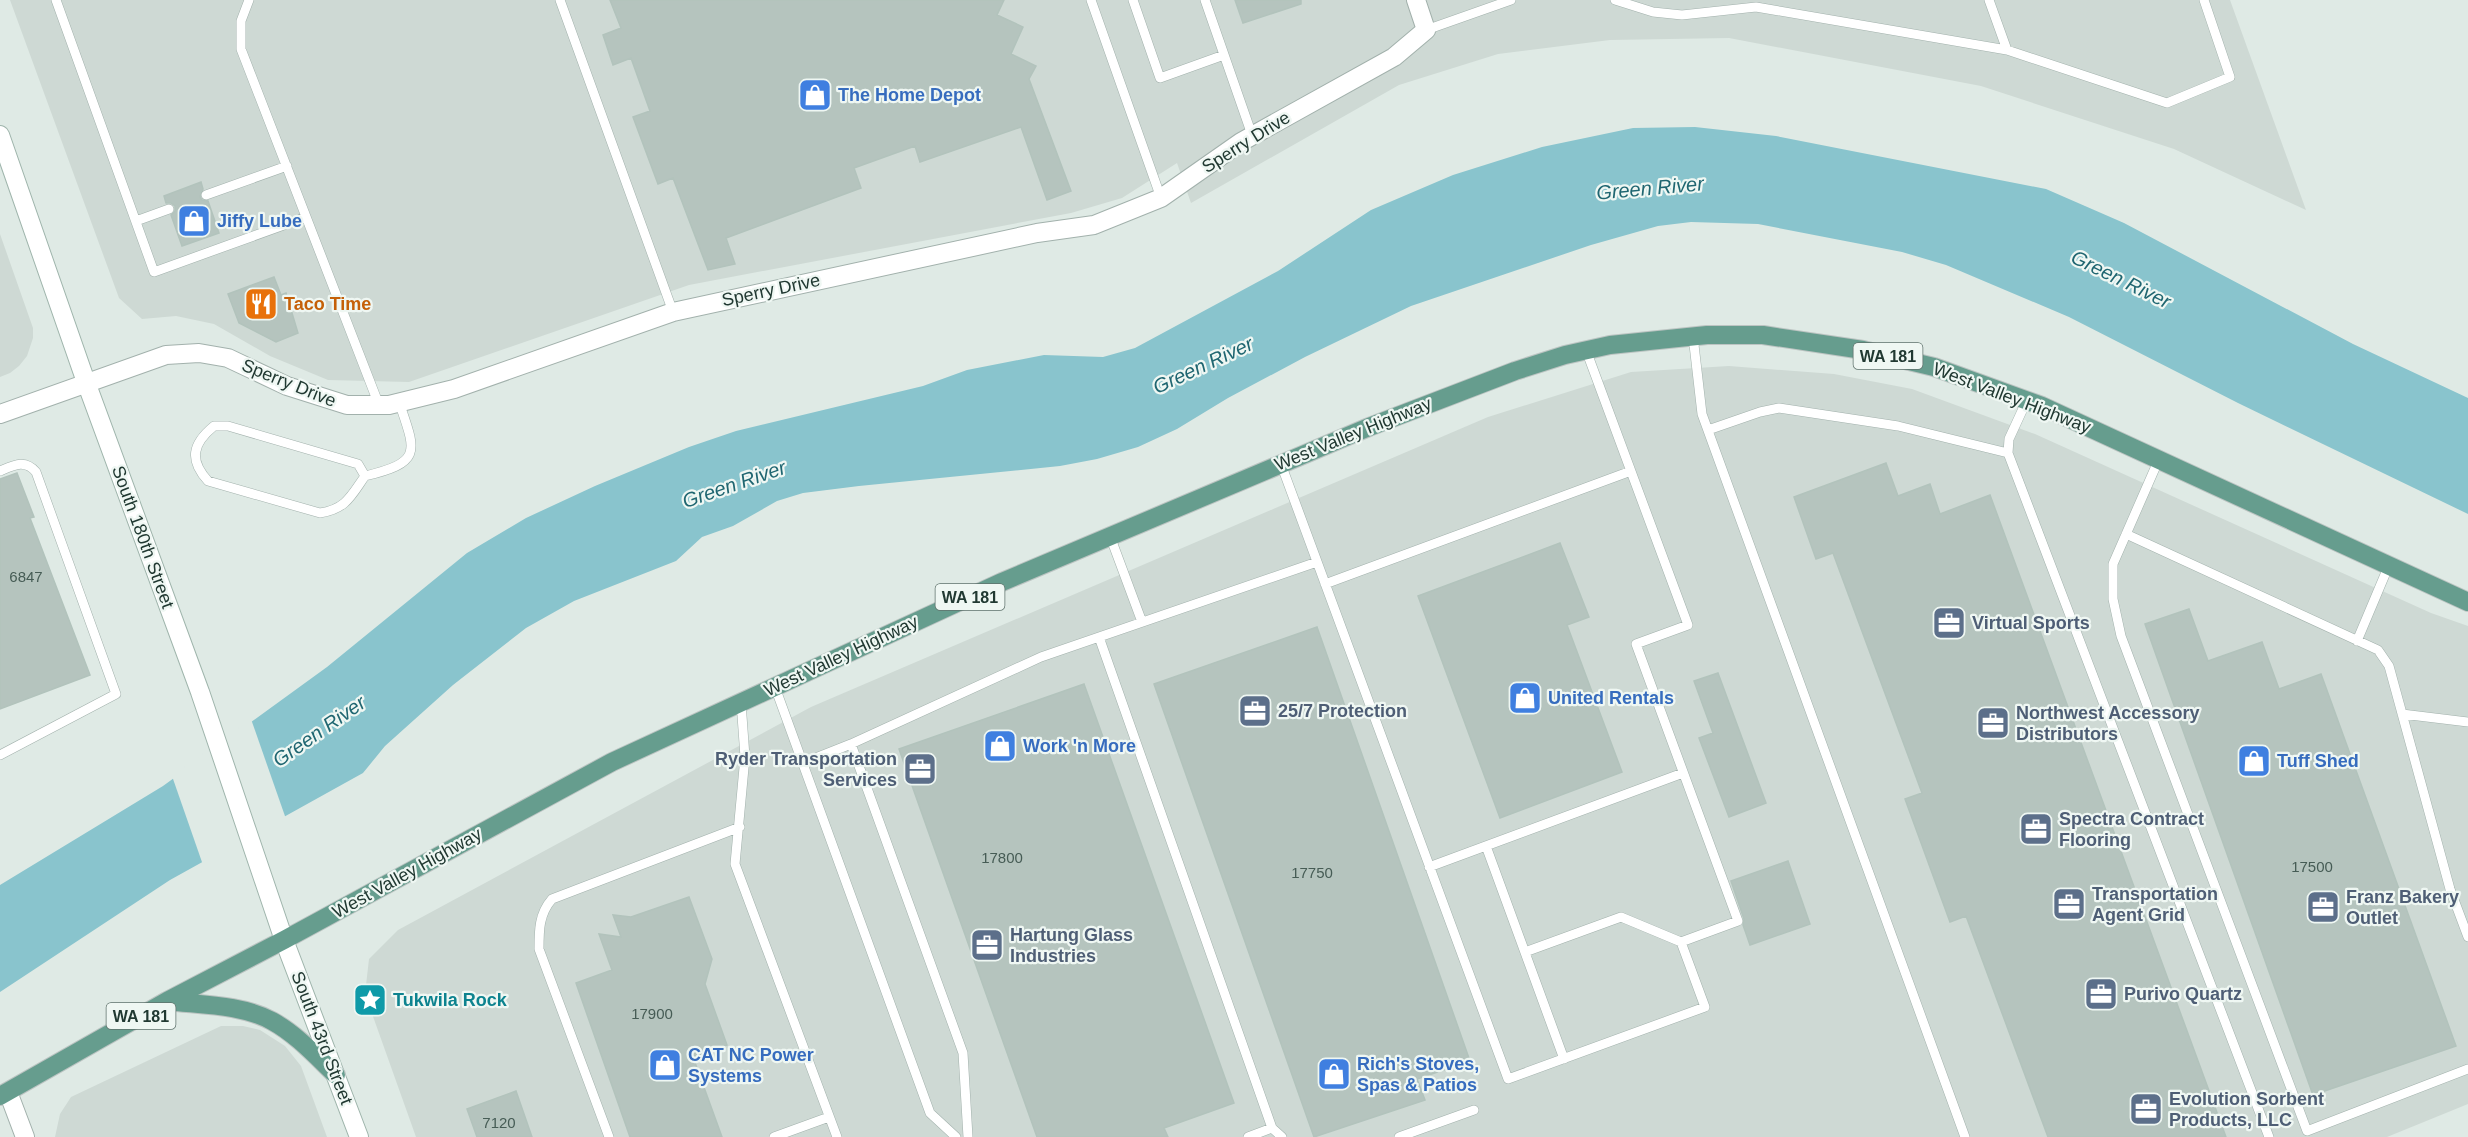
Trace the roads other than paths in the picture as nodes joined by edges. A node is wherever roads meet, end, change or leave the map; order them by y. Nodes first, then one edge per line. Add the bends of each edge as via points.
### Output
1 (56, 0) edge
2 (249, 0) edge
3 (560, 0) edge
4 (1091, 0) edge
5 (1133, 0) edge
6 (1205, 0) edge
7 (1416, 0) edge
8 (1511, 0) edge
9 (1615, 0) edge
10 (1989, 0) edge
11 (2204, 0) edge
12 (1426, 30) junction
13 (2007, 50) junction
14 (1224, 55) junction
15 (0, 135) edge
16 (1252, 135) junction
17 (287, 166) junction
18 (206, 195) dead end
19 (1161, 198) junction
20 (169, 209) dead end
21 (306, 217) junction
22 (136, 221) junction
23 (673, 312) junction
24 (1693, 336) junction
25 (1586, 350) junction
26 (86, 382) junction
27 (2027, 400) junction
28 (399, 402) junction
29 (379, 405) junction
30 (0, 414) edge
31 (1708, 430) junction
32 (2008, 453) junction
33 (2159, 459) junction
34 (1281, 464) junction
35 (0, 471) edge
36 (1631, 471) junction
37 (365, 476) junction
38 (2126, 534) junction
39 (1110, 536) junction
40 (1317, 562) junction
41 (2389, 565) junction
42 (1325, 584) junction
43 (2468, 602) edge
44 (1142, 622) junction
45 (1099, 637) junction
46 (2357, 641) junction
47 (775, 687) junction
48 (741, 702) junction
49 (2403, 714) junction
50 (2468, 722) edge
51 (851, 744) junction
52 (0, 755) edge
53 (803, 763) junction
54 (1683, 773) junction
55 (740, 827) junction
56 (1486, 846) junction
57 (1429, 867) junction
58 (2468, 938) edge
59 (284, 940) junction
60 (1681, 942) junction
61 (1525, 952) junction
62 (167, 1001) junction
63 (1564, 1059) junction
64 (2468, 1069) edge
65 (336, 1075) junction
66 (4, 1094) edge
67 (1474, 1110) dead end
68 (829, 1117) junction
69 (1272, 1128) junction
70 (24, 1137) edge
71 (359, 1137) edge
72 (609, 1137) edge
73 (774, 1137) edge
74 (837, 1137) edge
75 (956, 1137) edge
76 (968, 1137) edge
77 (1248, 1137) edge
78 (1282, 1137) edge
79 (1399, 1137) edge
80 (1965, 1137) edge
81 (2269, 1137) edge

1 - 22 lane
2 - 17 lane via 241,21 241,49
3 - 23 lane
4 - 19 lane
5 - 14 lane via 1160,78
6 - 14 lane
7 - 12 street
8 - 12 lane
9 - 13 lane via 1653,12 1682,15 1756,7
10 - 13 lane
11 - 13 lane via 2230,77 2167,102
12 - 16 street, Sperry Drive via 1394,57
14 - 16 lane
15 - 26 street, South 180th Street
16 - 19 street, Sperry Drive
17 - 18 lane
17 - 21 lane
19 - 23 street, Sperry Drive via 1094,225 1037,233
20 - 22 lane
21 - 22 lane via 154,272
21 - 29 lane
23 - 28 street, Sperry Drive via 454,389
24 - 25 main road, West Valley Highway / WA 181
24 - 27 main road, West Valley Highway / WA 181 via 1763,335 1863,350 1934,367
24 - 31 lane via 1699,400
25 - 34 main road, West Valley Highway / WA 181 via 1463,390
25 - 36 lane
26 - 29 street, Sperry Drive via 166,355 199,353 228,358 287,386 347,405
26 - 30 street, Sperry Drive
26 - 59 street, South 180th Street via 200,692
27 - 32 lane via 2008,439
27 - 33 main road, West Valley Highway / WA 181
28 - 29 street, Sperry Drive
28 - 37 lane via 413,443 410,456 401,466
31 - 32 lane via 1779,408 1898,426
31 - 80 lane
32 - 81 lane
33 - 38 lane
33 - 41 main road, West Valley Highway / WA 181
34 - 39 main road, West Valley Highway / WA 181
34 - 40 lane
35 - 52 lane via 21,463 36,472 116,693
36 - 42 lane
36 - 54 lane via 1688,625 1636,644
37 - 37 lane via 358,464 228,426 214,426 208,431 197,445 194,458 208,481 320,513 344,505
38 - 46 lane
38 - 64 lane via 2113,564 2113,599 2121,636 2307,1131
39 - 44 lane
39 - 47 main road, West Valley Highway / WA 181
40 - 42 lane
40 - 44 lane
41 - 43 main road, West Valley Highway / WA 181
41 - 46 lane
42 - 57 lane
44 - 45 lane
45 - 51 lane via 1041,657
45 - 69 lane
46 - 49 lane via 2378,650 2389,666
47 - 48 main road, West Valley Highway / WA 181
47 - 53 lane
48 - 55 lane via 745,757
48 - 59 main road, West Valley Highway / WA 181 via 612,762
49 - 50 lane
49 - 58 lane via 2450,889
51 - 53 lane
51 - 76 lane via 963,1053
53 - 75 lane via 930,1113
54 - 56 lane
54 - 60 lane via 1738,921
55 - 68 lane via 735,864
55 - 72 lane via 552,899 545,907 539,926 539,949
56 - 57 lane
56 - 61 lane
57 - 63 lane via 1508,1079
59 - 62 main road, WA 181
59 - 65 street, South 43rd Street
60 - 61 lane via 1621,917
60 - 63 lane via 1705,1007
61 - 63 lane
62 - 65 main road via 234,1009 271,1020
62 - 66 main road, WA 181
65 - 71 street, South 43rd Street
66 - 70 street
67 - 79 lane
68 - 73 lane
68 - 74 lane
69 - 77 lane
69 - 78 lane

